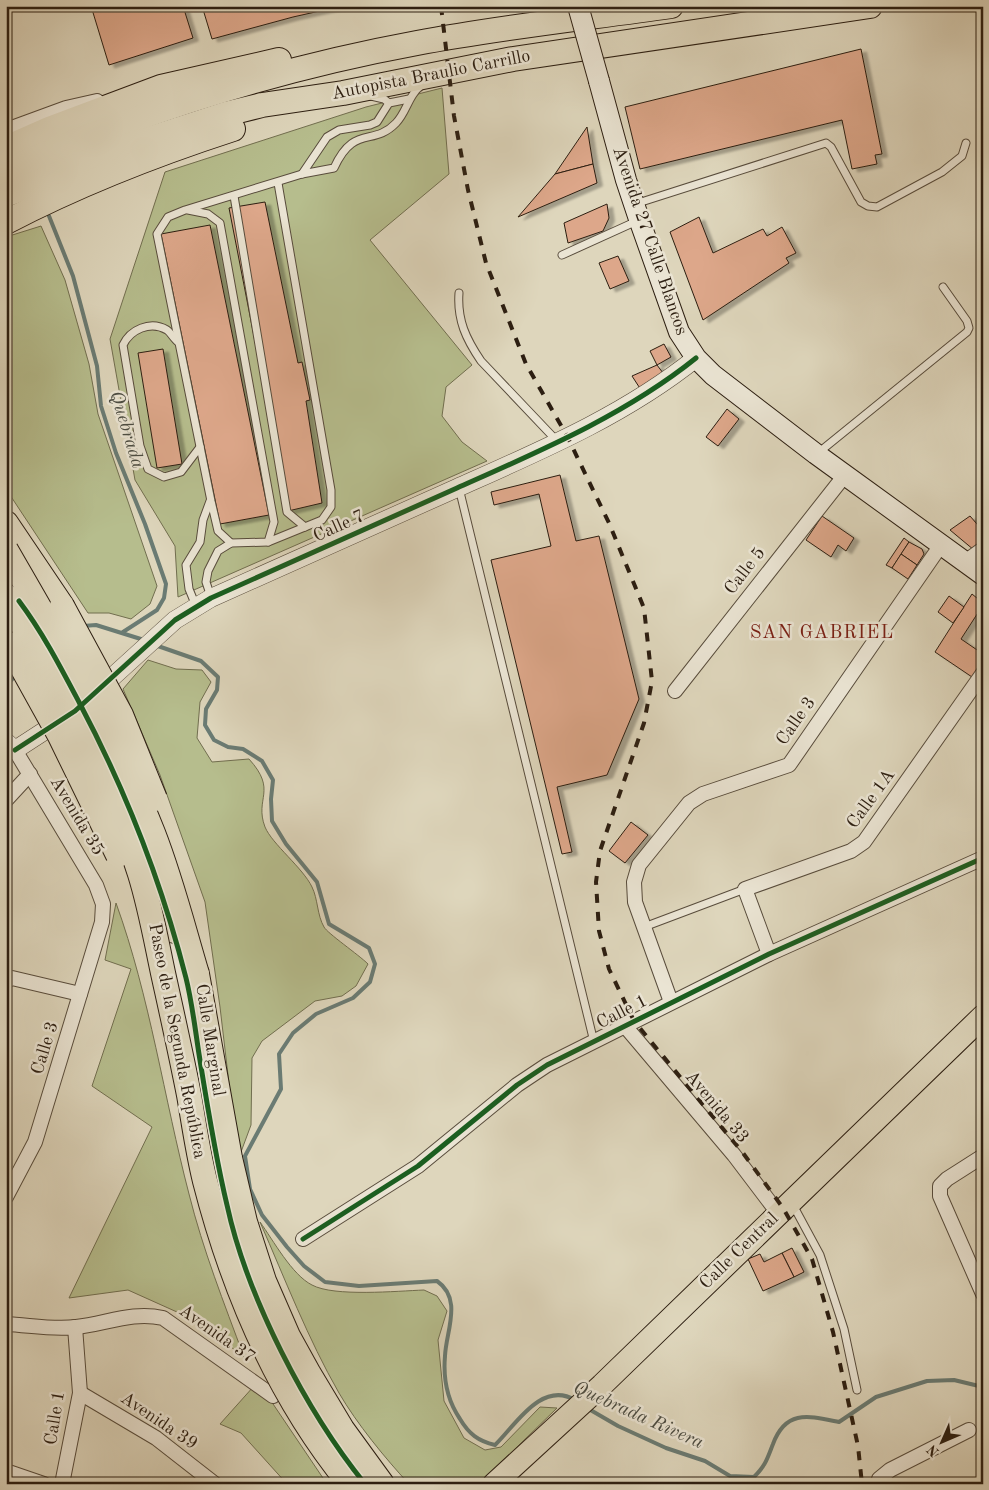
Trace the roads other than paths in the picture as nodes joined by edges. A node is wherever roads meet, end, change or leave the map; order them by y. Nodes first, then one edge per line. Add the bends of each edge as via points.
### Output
1 (578, 6) edge
2 (671, 6) edge
3 (870, 6) edge
4 (418, 43) junction
5 (513, 59) junction
6 (161, 87) junction
7 (343, 93) junction
8 (409, 99) junction
9 (389, 103) junction
10 (6, 130) edge
11 (966, 142) dead end
12 (6, 148) edge
13 (6, 171) edge
14 (302, 174) junction
15 (278, 183) junction
16 (6, 195) edge
17 (234, 196) junction
18 (185, 210) junction
19 (637, 212) junction
20 (6, 222) edge
21 (562, 255) dead end
22 (943, 287) dead end
23 (458, 293) dead end
24 (179, 344) junction
25 (696, 358) junction
26 (558, 441) junction
27 (200, 447) junction
28 (816, 454) junction
29 (844, 475) junction
30 (459, 487) junction
31 (211, 501) junction
32 (6, 523) edge
33 (305, 527) junction
34 (268, 542) junction
35 (231, 543) junction
36 (941, 545) junction
37 (983, 549) edge
38 (6, 550) edge
39 (965, 562) junction
40 (983, 575) edge
41 (6, 579) edge
42 (12, 598) edge
43 (204, 602) junction
44 (8, 641) edge
45 (983, 673) edge
46 (675, 691) dead end
47 (78, 708) junction
48 (10, 746) edge
49 (30, 774) junction
50 (6, 800) edge
51 (983, 858) edge
52 (745, 889) junction
53 (103, 904) joint
54 (644, 927) junction
55 (769, 954) junction
56 (163, 971) junction
57 (197, 974) junction
58 (9, 980) edge
59 (80, 994) junction
60 (671, 1002) junction
61 (983, 1016) edge
62 (625, 1026) junction
63 (594, 1042) junction
64 (983, 1156) edge
65 (6, 1197) edge
66 (784, 1207) junction
67 (304, 1239) dead end
68 (983, 1294) edge
69 (6, 1324) edge
70 (75, 1328) junction
71 (857, 1390) dead end
72 (80, 1393) junction
73 (273, 1396) dead end
74 (969, 1430) dead end
75 (6, 1471) edge
76 (44, 1484) edge
77 (62, 1484) edge
78 (215, 1484) edge
79 (350, 1484) edge
80 (365, 1484) edge
81 (382, 1484) edge
82 (494, 1484) edge
83 (878, 1484) edge

1 - 19 main road, Avenida 27 Calle Blancos, bridge
2 - 4 highway, Autopista Braulio Carrillo
3 - 5 highway, Autopista Braulio Carrillo
4 - 6 highway via 312,54
4 - 13 highway, Autopista Braulio Carrillo via 300,69 197,99
5 - 7 highway, Autopista Braulio Carrillo
5 - 8 lane via 495,67 433,79 418,88
6 - 10 street via 66,108
6 - 12 highway
7 - 9 lane via 375,96
7 - 16 highway, Autopista Braulio Carrillo via 226,114 118,149
7 - 20 highway via 147,159
8 - 9 lane
8 - 14 lane via 396,124 348,144 334,168
9 - 14 lane via 377,122 339,130 327,137
11 - 19 lane via 962,156 942,172 877,207 861,202 826,143
14 - 15 lane
15 - 17 lane
15 - 33 lane via 331,490 331,508 322,520
17 - 18 lane
17 - 33 lane via 287,512
18 - 24 lane via 168,218 157,234
18 - 34 lane via 208,214 220,223 274,522
19 - 21 lane
19 - 25 main road, Avenida 27 Calle Blancos via 679,332
22 - 28 lane via 967,321 967,332
23 - 26 lane via 460,319 481,361
24 - 27 lane
24 - 27 lane via 166,330 150,326 133,331 122,345 140,446 148,469 164,477 181,472
25 - 26 street, Calle 7 via 666,382 620,411
25 - 28 main road, Avenida 27 Calle Blancos
26 - 30 street, Calle 7
27 - 31 lane
28 - 29 main road, Avenida 27 Calle Blancos
29 - 36 main road, Avenida 27 Calle Blancos
29 - 46 street, Calle 5
30 - 43 street, Calle 7
30 - 63 lane
31 - 35 lane via 218,531
31 - 43 lane via 203,520 200,542 186,566 189,589
32 - 57 highway, bridge via 62,606 121,715 177,856 191,908
33 - 34 lane
34 - 35 lane
35 - 43 lane via 218,551 208,571
36 - 39 main road, Avenida 27 Calle Blancos
36 - 54 street, Calle 3 via 789,764 703,794 689,803 639,865 634,882 634,902
37 - 39 street
38 - 57 highway, Paseo de la Segunda República, bridge via 97,711 131,781 169,878
39 - 40 main road, Avenida 27 Calle Blancos
41 - 42 street, Calle Marginal
42 - 47 street, Calle Marginal via 34,627
42 - 56 highway, Paseo de la Segunda República, bridge via 117,812 140,872
43 - 47 street, Calle 7 via 176,620
44 - 56 highway, bridge via 105,827 133,888
45 - 52 street, Calle 1A via 864,842 851,850
47 - 48 street, Calle 7
47 - 80 street, Calle Marginal via 145,863 180,992 227,1207 252,1288 314,1410
48 - 49 street, Avenida 35
49 - 50 street
49 - 53 street, Avenida 35 via 96,885
51 - 55 street, Calle 1
52 - 54 lane
52 - 55 street
53 - 59 street, Calle 3 via 102,922
54 - 60 street
55 - 60 street, Calle 1
56 - 79 highway, Paseo de la Segunda República, bridge via 205,1180 243,1300 289,1395
57 - 81 highway, Paseo de la Segunda República via 230,1158 245,1222 264,1281 309,1374 342,1429
58 - 59 street
59 - 65 street, Calle 3 via 35,1142
60 - 62 street, Calle 1
61 - 66 main road, Calle Central
62 - 63 street, Calle 1
62 - 66 street, Avenida 33 via 734,1155
63 - 67 street, Calle 1 via 547,1065 517,1085 418,1166
64 - 68 street via 940,1186 940,1196
66 - 71 lane via 820,1255 844,1329
66 - 82 main road, Calle Central via 602,1385
69 - 70 street, Avenida 37
70 - 72 street, Calle 1
70 - 73 street, Avenida 37 via 132,1316 163,1318
72 - 77 street, Calle 1
72 - 78 street, Avenida 39 via 156,1438
74 - 83 street via 890,1470
75 - 76 street

